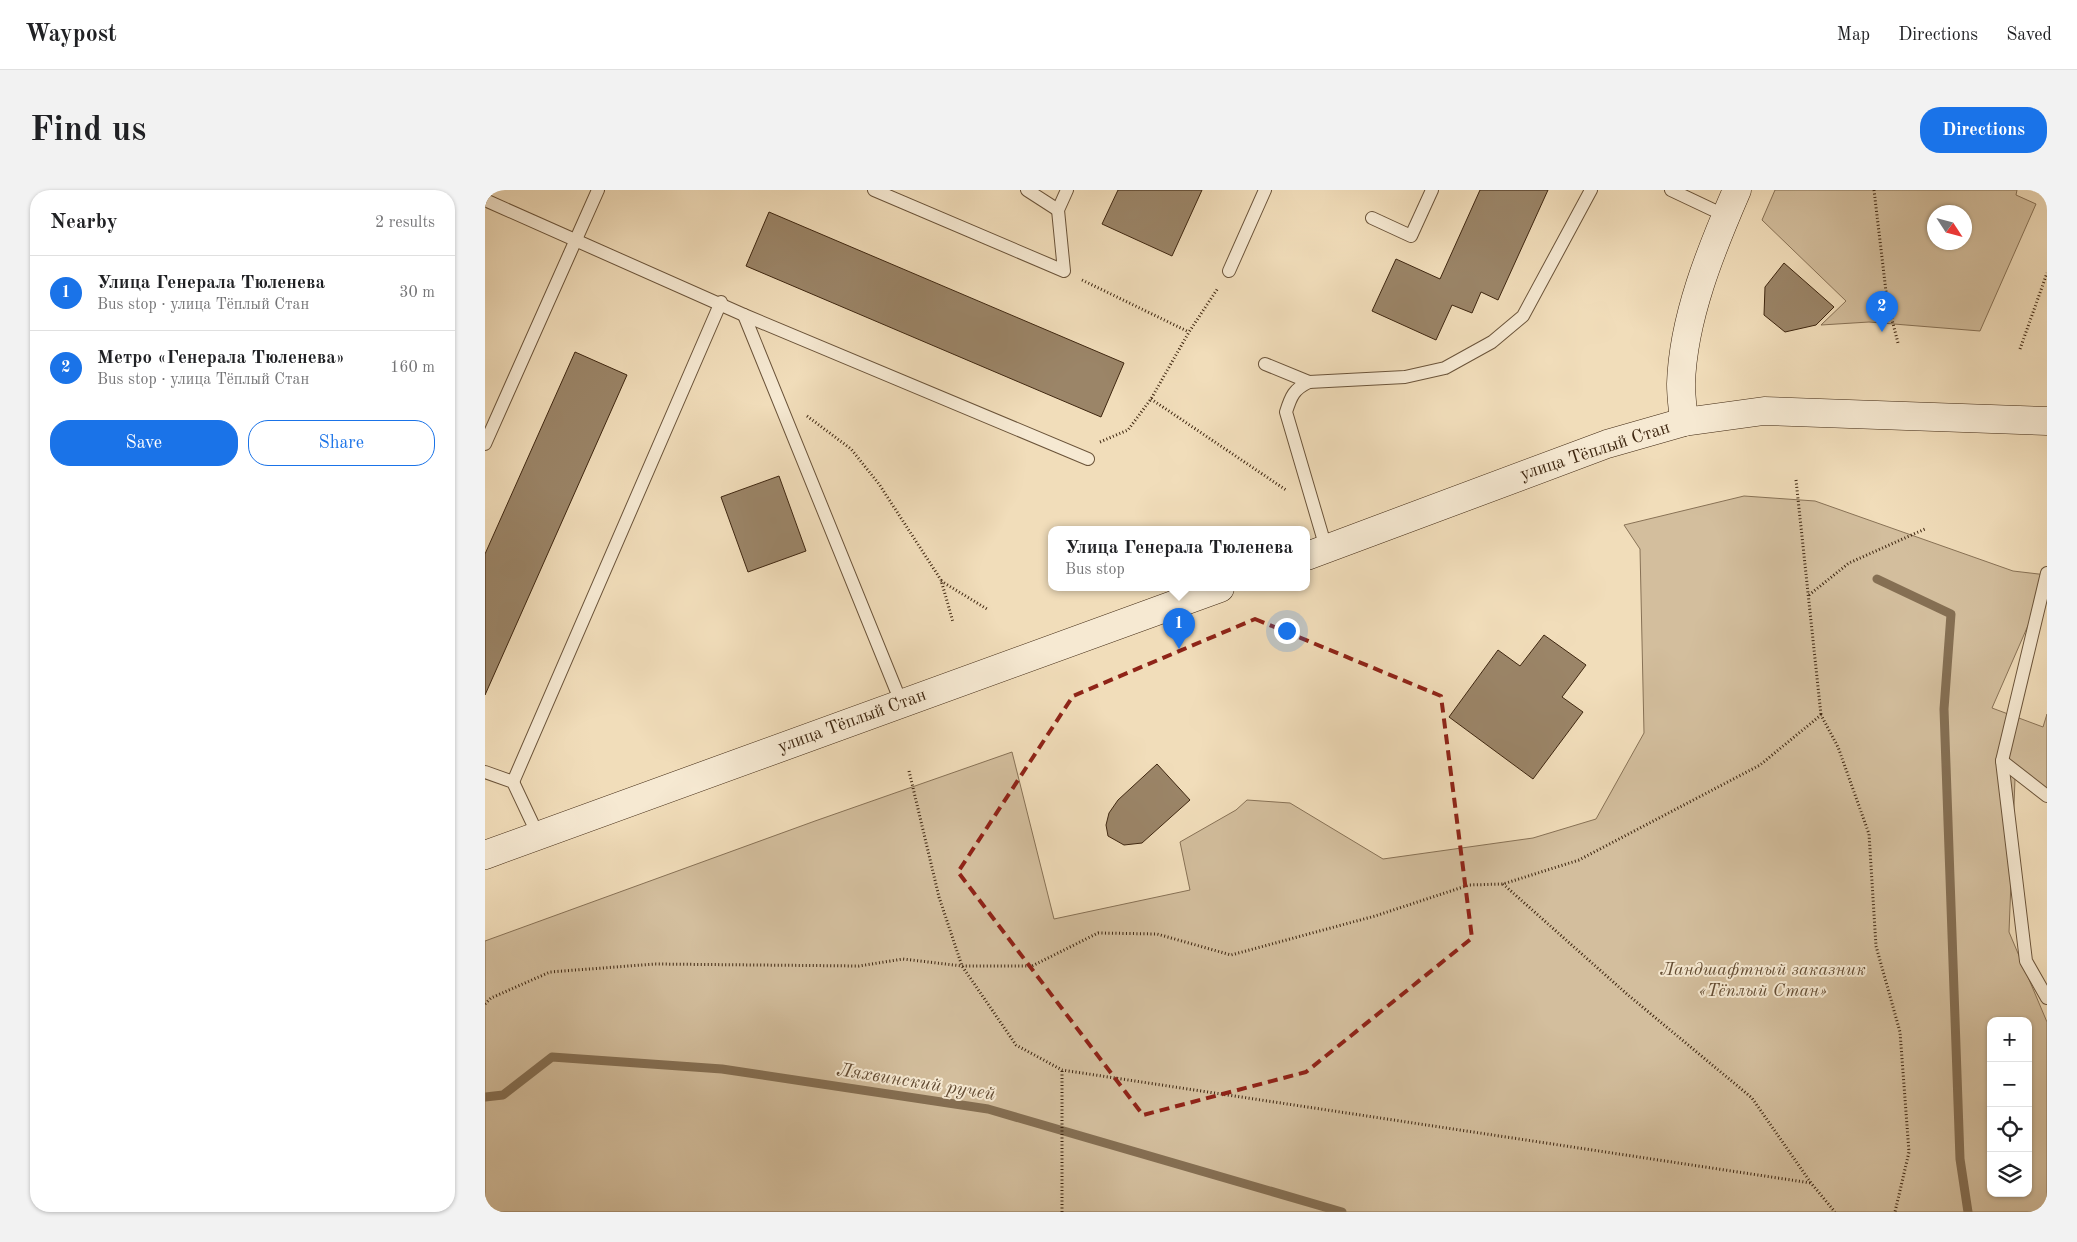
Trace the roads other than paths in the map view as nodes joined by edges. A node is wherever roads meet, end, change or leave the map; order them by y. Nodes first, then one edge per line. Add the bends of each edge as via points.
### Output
1 (598, 190) edge
2 (874, 190) edge
3 (1027, 190) edge
4 (1067, 190) edge
5 (1265, 190) edge
6 (1432, 190) edge
7 (1591, 190) edge
8 (1671, 190) edge
9 (1737, 190) edge
10 (485, 200) edge
11 (1058, 210) junction
12 (1726, 216) junction
13 (1372, 218) dead end
14 (577, 240) junction
15 (1229, 271) road end
16 (721, 302) junction
17 (744, 314) junction
18 (1265, 364) dead end
19 (1309, 382) junction
20 (2047, 421) edge
21 (1684, 422) junction
22 (485, 444) edge
23 (1088, 459) dead end
24 (1317, 552) edge
25 (2047, 573) edge
26 (1212, 591) edge
27 (901, 702) junction
28 (2002, 761) junction
29 (485, 772) edge
30 (513, 782) junction
31 (2047, 796) edge
32 (538, 835) junction
33 (485, 855) edge
34 (2047, 998) edge

1 - 14 lane
2 - 11 lane via 1064,271
3 - 11 lane
4 - 11 lane
5 - 15 lane
6 - 13 lane via 1411,236
7 - 19 lane via 1523,316 1492,342 1445,368 1405,377
8 - 12 lane
9 - 12 street
10 - 14 lane
12 - 21 street via 1698,294 1687,341 1681,383
14 - 16 lane
14 - 22 lane
16 - 17 lane
16 - 30 lane
17 - 23 lane
17 - 27 lane
18 - 19 lane
19 - 24 lane via 1297,388 1286,412
20 - 21 street, улица Тёплый Стан via 1764,411
21 - 24 street, улица Тёплый Стан via 1607,444
25 - 28 lane
26 - 27 street, улица Тёплый Стан
27 - 32 street, улица Тёплый Стан
28 - 31 lane
28 - 34 lane via 2027,961
29 - 30 lane
30 - 32 lane
32 - 33 street, улица Тёплый Стан

